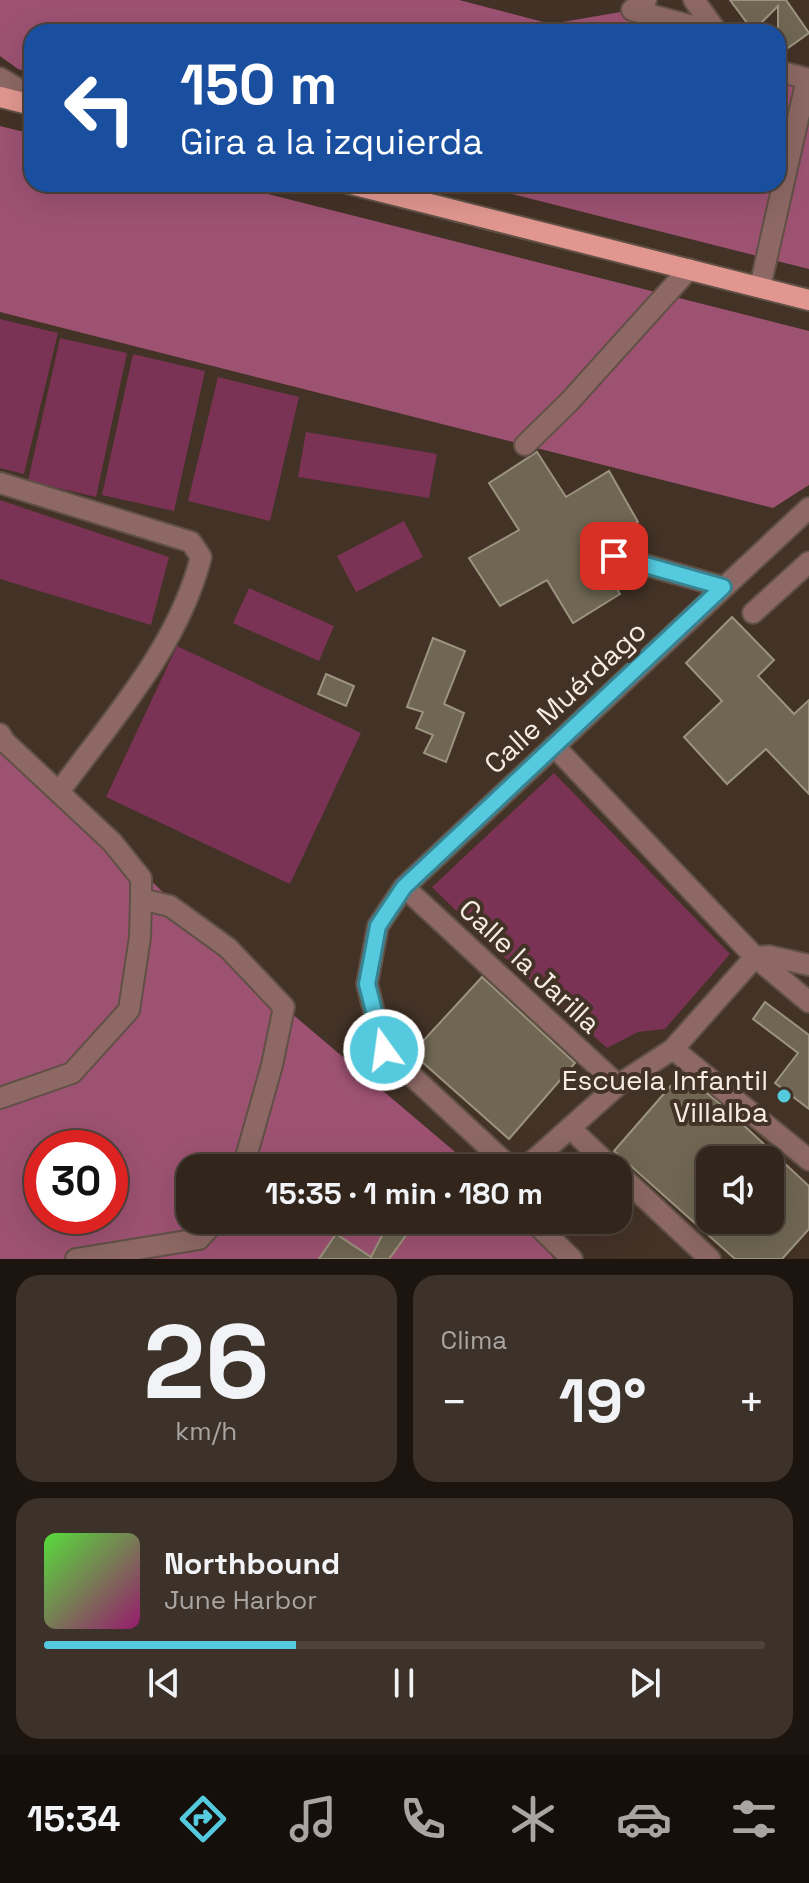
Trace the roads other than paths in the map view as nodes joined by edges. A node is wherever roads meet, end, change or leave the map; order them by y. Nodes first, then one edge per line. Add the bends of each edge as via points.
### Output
1 (646, 0) edge
2 (694, 0) edge
3 (685, 24) edge
4 (710, 24) edge
5 (786, 73) edge
6 (0, 78) edge
7 (808, 79) edge
8 (24, 92) edge
9 (0, 97) edge
10 (24, 103) edge
11 (786, 174) edge
12 (383, 192) edge
13 (782, 192) edge
14 (689, 269) junction
15 (760, 287) junction
16 (809, 300) edge
17 (525, 445) dead end
18 (0, 483) edge
19 (809, 508) edge
20 (614, 556) dead end
21 (809, 562) edge
22 (723, 587) junction
23 (753, 613) dead end
24 (0, 734) edge
25 (554, 746) junction
26 (59, 792) junction
27 (404, 887) junction
28 (141, 899) junction
29 (755, 957) junction
30 (809, 965) edge
31 (809, 1002) edge
32 (673, 1049) junction
33 (618, 1085) junction
34 (0, 1098) edge
35 (571, 1129) junction
36 (247, 1154) edge
37 (496, 1154) edge
38 (542, 1154) edge
39 (597, 1154) edge
40 (809, 1160) edge
41 (632, 1186) edge
42 (203, 1234) edge
43 (546, 1234) edge
44 (76, 1259) edge
45 (572, 1259) edge
46 (710, 1259) edge

1 - 3 street via 632,10
2 - 4 street
5 - 7 street
6 - 8 street
7 - 11 street
9 - 10 main road
12 - 14 main road
13 - 15 street
14 - 15 main road
14 - 17 street
15 - 16 main road
18 - 26 street via 191,542 201,557 162,652
19 - 22 street, Calle Muérdago
20 - 22 street
21 - 23 street
22 - 25 street, Calle Muérdago
24 - 26 street
25 - 27 street, Calle Muérdago
25 - 29 street
26 - 28 street via 141,878
27 - 33 street, Calle la Jarilla
27 - 37 street, Calle Muérdago via 378,926 367,984 384,1050
28 - 34 street via 129,1010 72,1073
28 - 36 street via 170,906 228,948 284,1007
29 - 30 street
29 - 31 street
29 - 32 street
32 - 33 street
32 - 40 street
33 - 35 street
35 - 38 street
35 - 39 street
41 - 46 street
42 - 44 street via 199,1239
43 - 45 street

